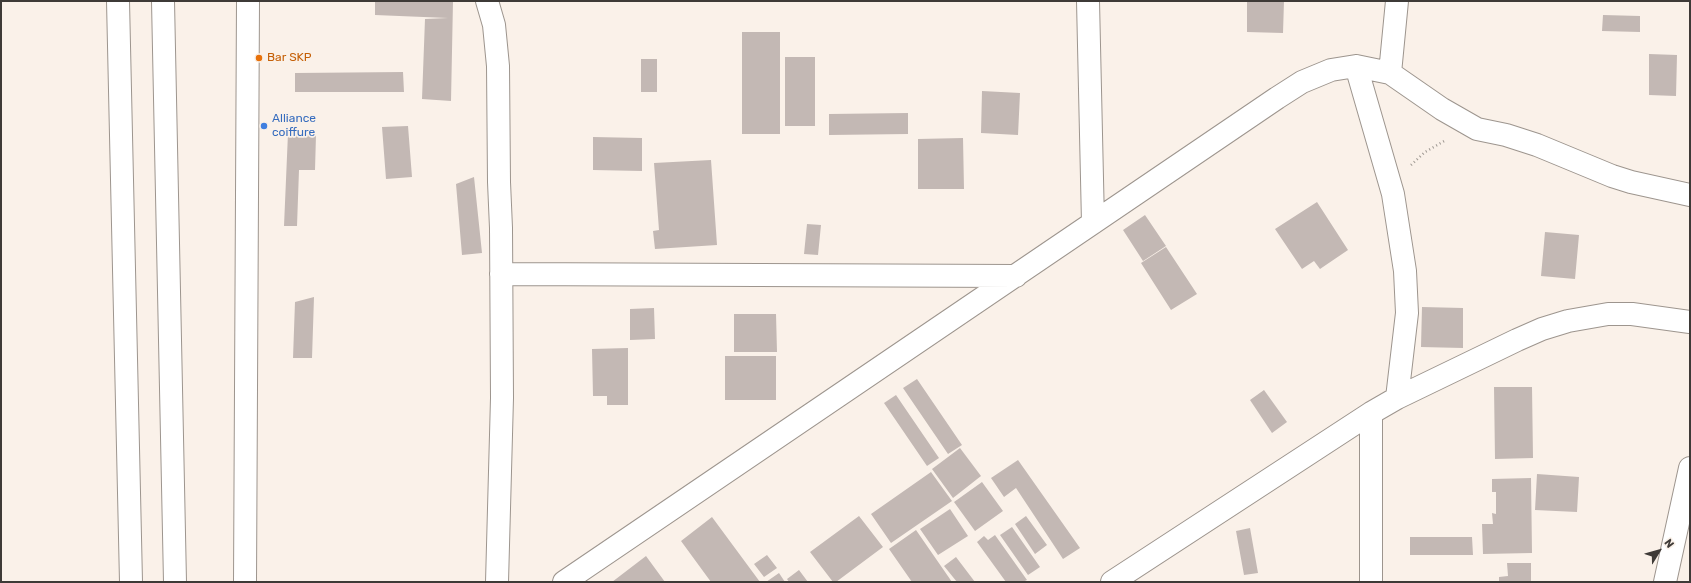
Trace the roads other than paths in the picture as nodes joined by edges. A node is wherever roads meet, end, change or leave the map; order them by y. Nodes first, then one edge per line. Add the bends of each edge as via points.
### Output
1 (118, 1) edge
2 (163, 1) edge
3 (248, 1) edge
4 (487, 1) edge
5 (1088, 1) edge
6 (1396, 1) edge
7 (1356, 66) junction
8 (1390, 73) junction
9 (1690, 196) edge
10 (1093, 223) junction
11 (501, 274) junction
12 (1016, 276) junction
13 (1690, 323) edge
14 (1397, 398) junction
15 (1371, 413) junction
16 (1690, 468) edge
17 (131, 582) edge
18 (175, 582) edge
19 (245, 582) edge
20 (497, 582) edge
21 (564, 582) edge
22 (1112, 582) edge
23 (1371, 582) edge
24 (1665, 582) edge

1 - 17 street
2 - 18 street
3 - 19 street
4 - 11 street via 494,25 498,66
5 - 10 street
6 - 8 street
7 - 8 street
7 - 10 street via 1331,70 1302,82
7 - 14 street via 1393,194 1404,271 1407,313
8 - 9 street via 1476,129 1537,145 1625,180
10 - 12 street
11 - 12 street
11 - 20 street via 502,398
12 - 21 street
13 - 14 street via 1632,314 1568,321 1517,340
14 - 15 street
15 - 22 street
15 - 23 street
16 - 24 street

